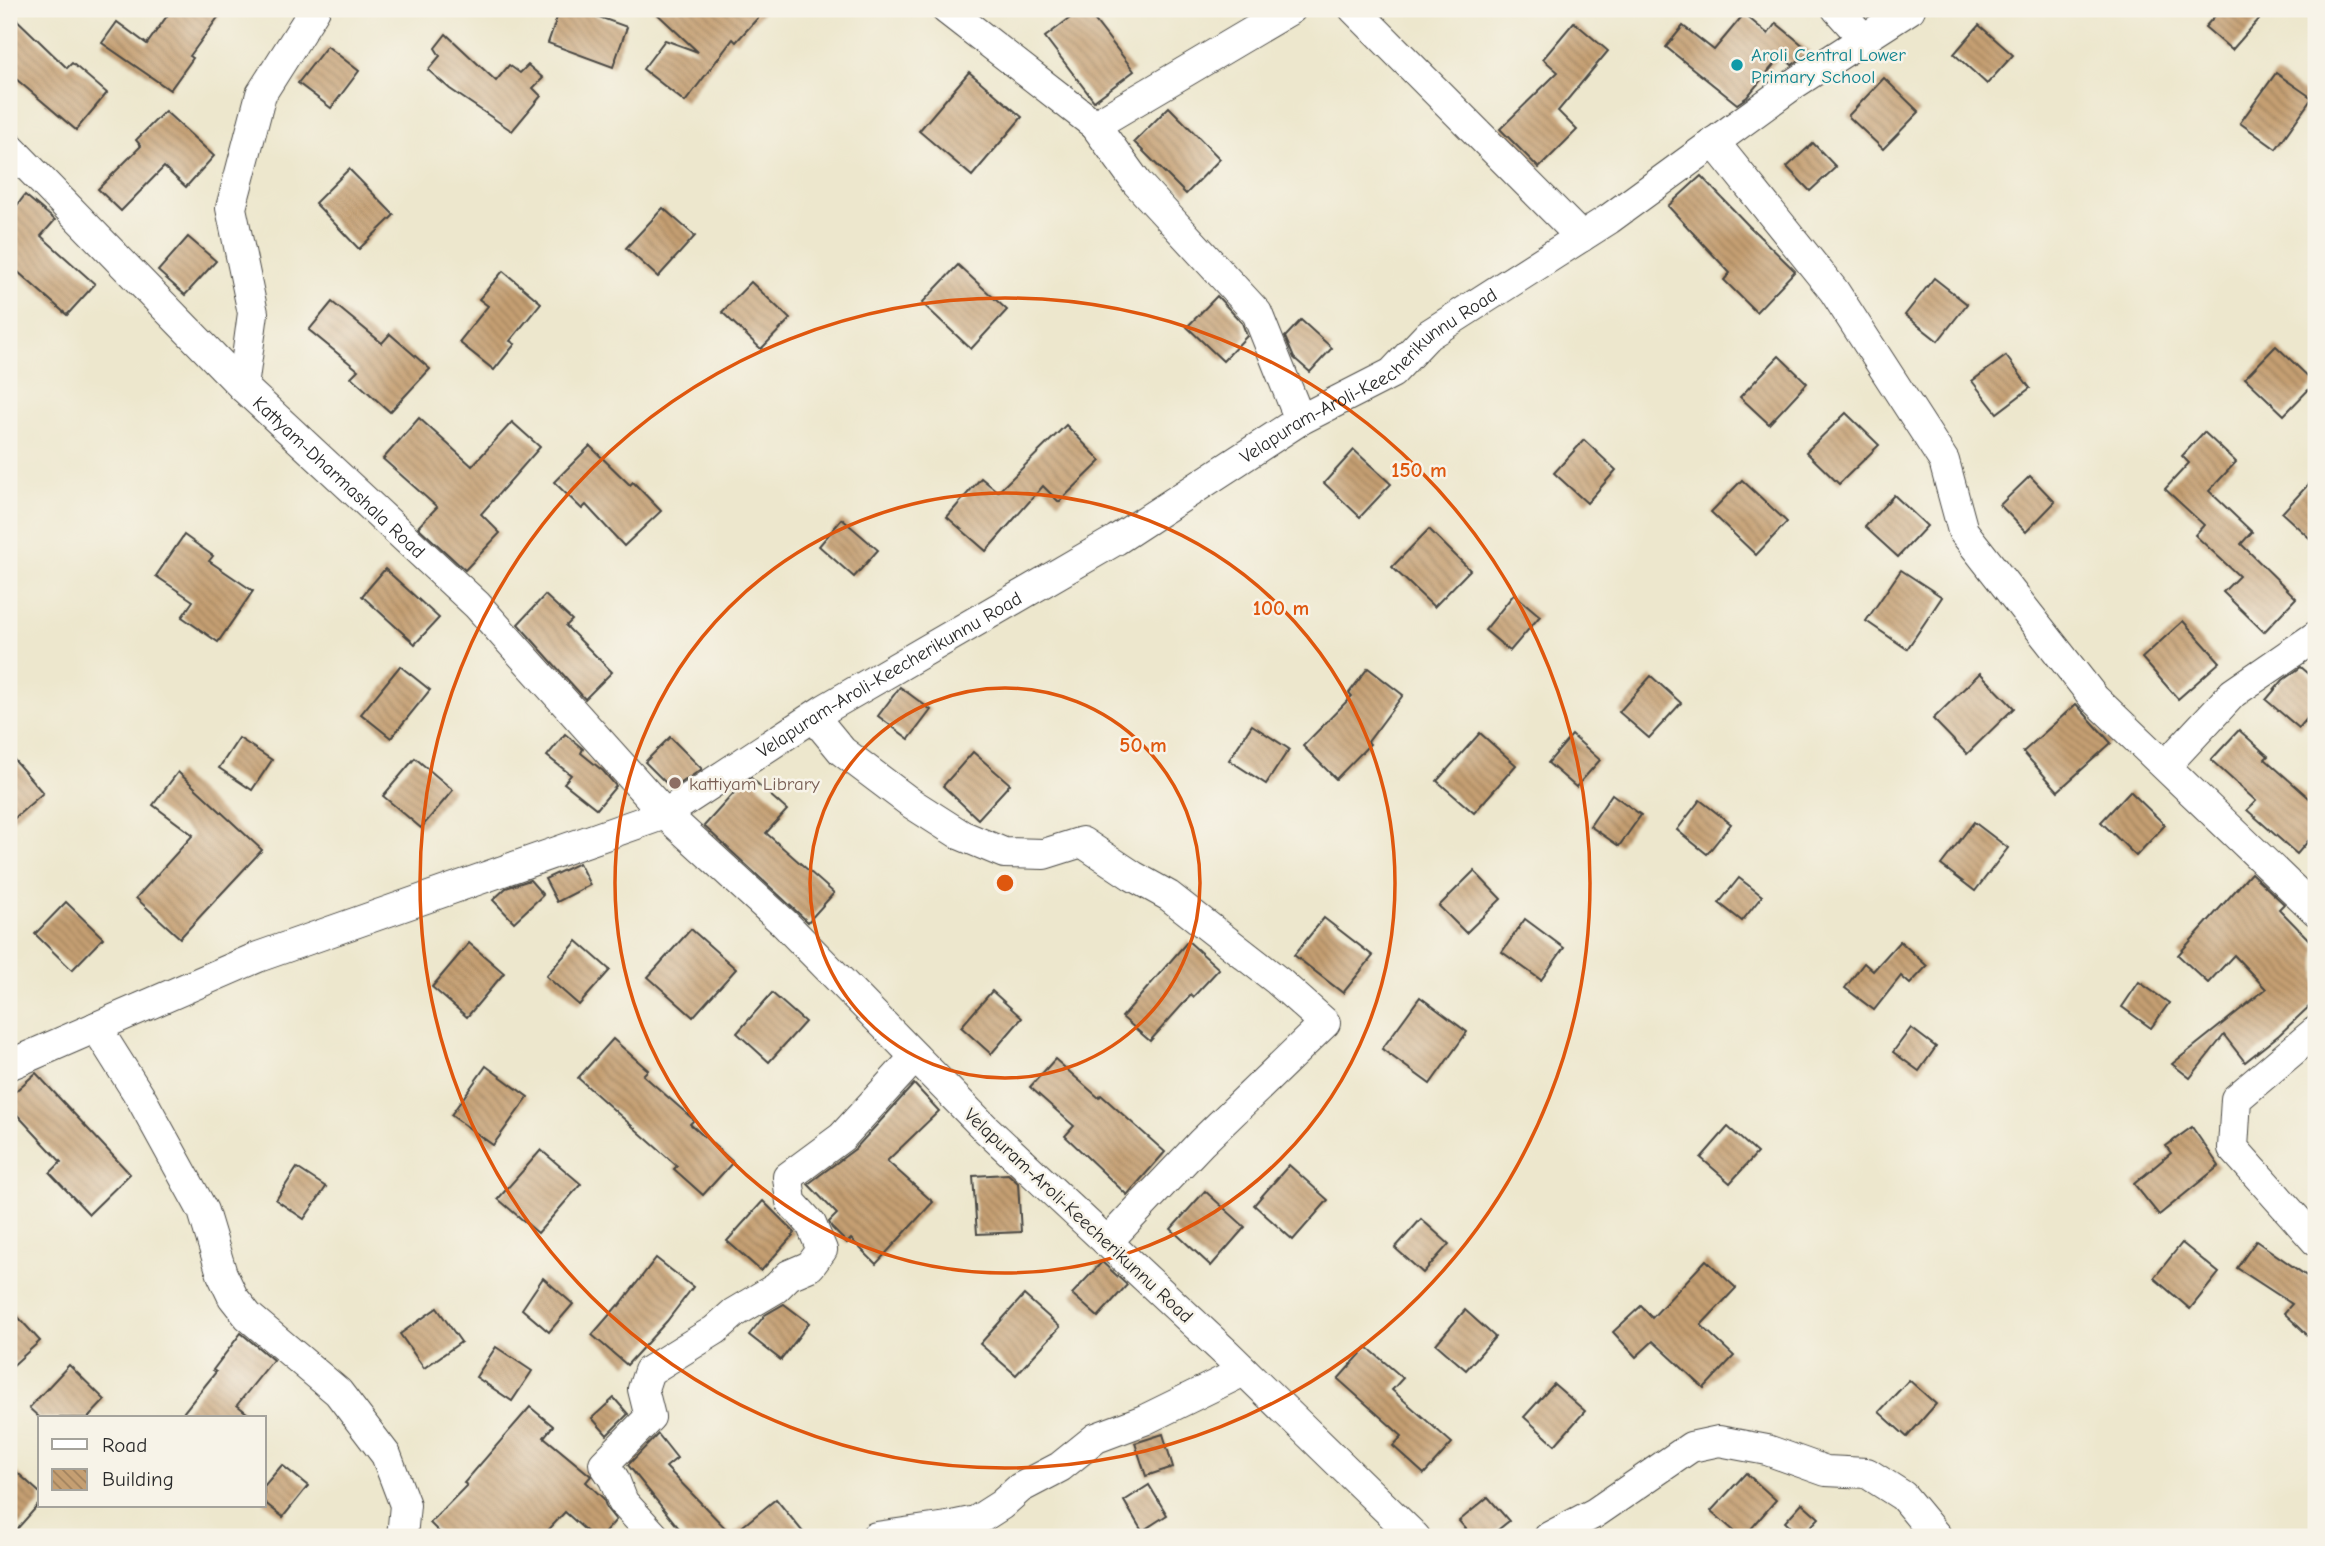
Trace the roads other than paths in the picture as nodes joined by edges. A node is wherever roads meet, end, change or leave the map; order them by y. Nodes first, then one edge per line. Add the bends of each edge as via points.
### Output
1 (315, 9) edge
2 (946, 9) edge
3 (1291, 9) edge
4 (1354, 9) edge
5 (1837, 9) edge
6 (1910, 9) edge
7 (1864, 39) junction
8 (1095, 125) junction
9 (1714, 142) junction
10 (9, 147) edge
11 (1581, 237) junction
12 (243, 387) junction
13 (1300, 420) junction
14 (2316, 636) edge
15 (814, 717) junction
16 (2166, 765) junction
17 (665, 814) junction
18 (2316, 911) edge
19 (96, 1027) junction
20 (2316, 1031) edge
21 (915, 1057) junction
22 (9, 1065) edge
23 (2316, 1241) edge
24 (1107, 1242) junction
25 (1244, 1371) junction
26 (402, 1537) edge
27 (655, 1537) edge
28 (876, 1537) edge
29 (1415, 1537) edge
30 (1549, 1537) edge
31 (1937, 1537) edge

1 - 12 street via 261,94 231,208 253,313
2 - 8 street
3 - 8 street
4 - 11 street
5 - 7 street
6 - 7 street, Velapuram-Aroli-Keecherikunnu Road
7 - 9 street, Velapuram-Aroli-Keecherikunnu Road
8 - 13 street via 1137,183 1258,313
9 - 11 street, Velapuram-Aroli-Keecherikunnu Road
9 - 16 street via 1834,291 1944,461 1963,531 2094,698
10 - 12 street, Kattyam-Dharmashala Road
11 - 13 street, Velapuram-Aroli-Keecherikunnu Road via 1428,335 1392,373
12 - 17 street, Kattyam-Dharmashala Road via 477,605
13 - 15 street, Velapuram-Aroli-Keecherikunnu Road via 1116,540
14 - 16 street via 2233,693
15 - 17 street, Velapuram-Aroli-Keecherikunnu Road
15 - 24 street via 842,751 961,835 1004,853 1044,854 1082,842 1169,895 1325,1023
16 - 18 street
17 - 19 street via 258,957
17 - 21 street, Velapuram-Aroli-Keecherikunnu Road via 784,923
19 - 22 street
19 - 26 street via 203,1212 233,1297 338,1392 386,1455 405,1505
20 - 23 street via 2236,1099 2233,1148
21 - 24 street, Velapuram-Aroli-Keecherikunnu Road
21 - 27 street via 842,1137 788,1177 791,1202 811,1224 822,1250 810,1265 649,1371 643,1389 650,1417 604,1464 623,1502
24 - 25 street, Velapuram-Aroli-Keecherikunnu Road
25 - 28 street via 1096,1438 976,1521
25 - 29 street, Velapuram-Aroli-Keecherikunnu Road
30 - 31 street via 1595,1513 1691,1447 1719,1441 1767,1450 1826,1471 1867,1473 1903,1496

